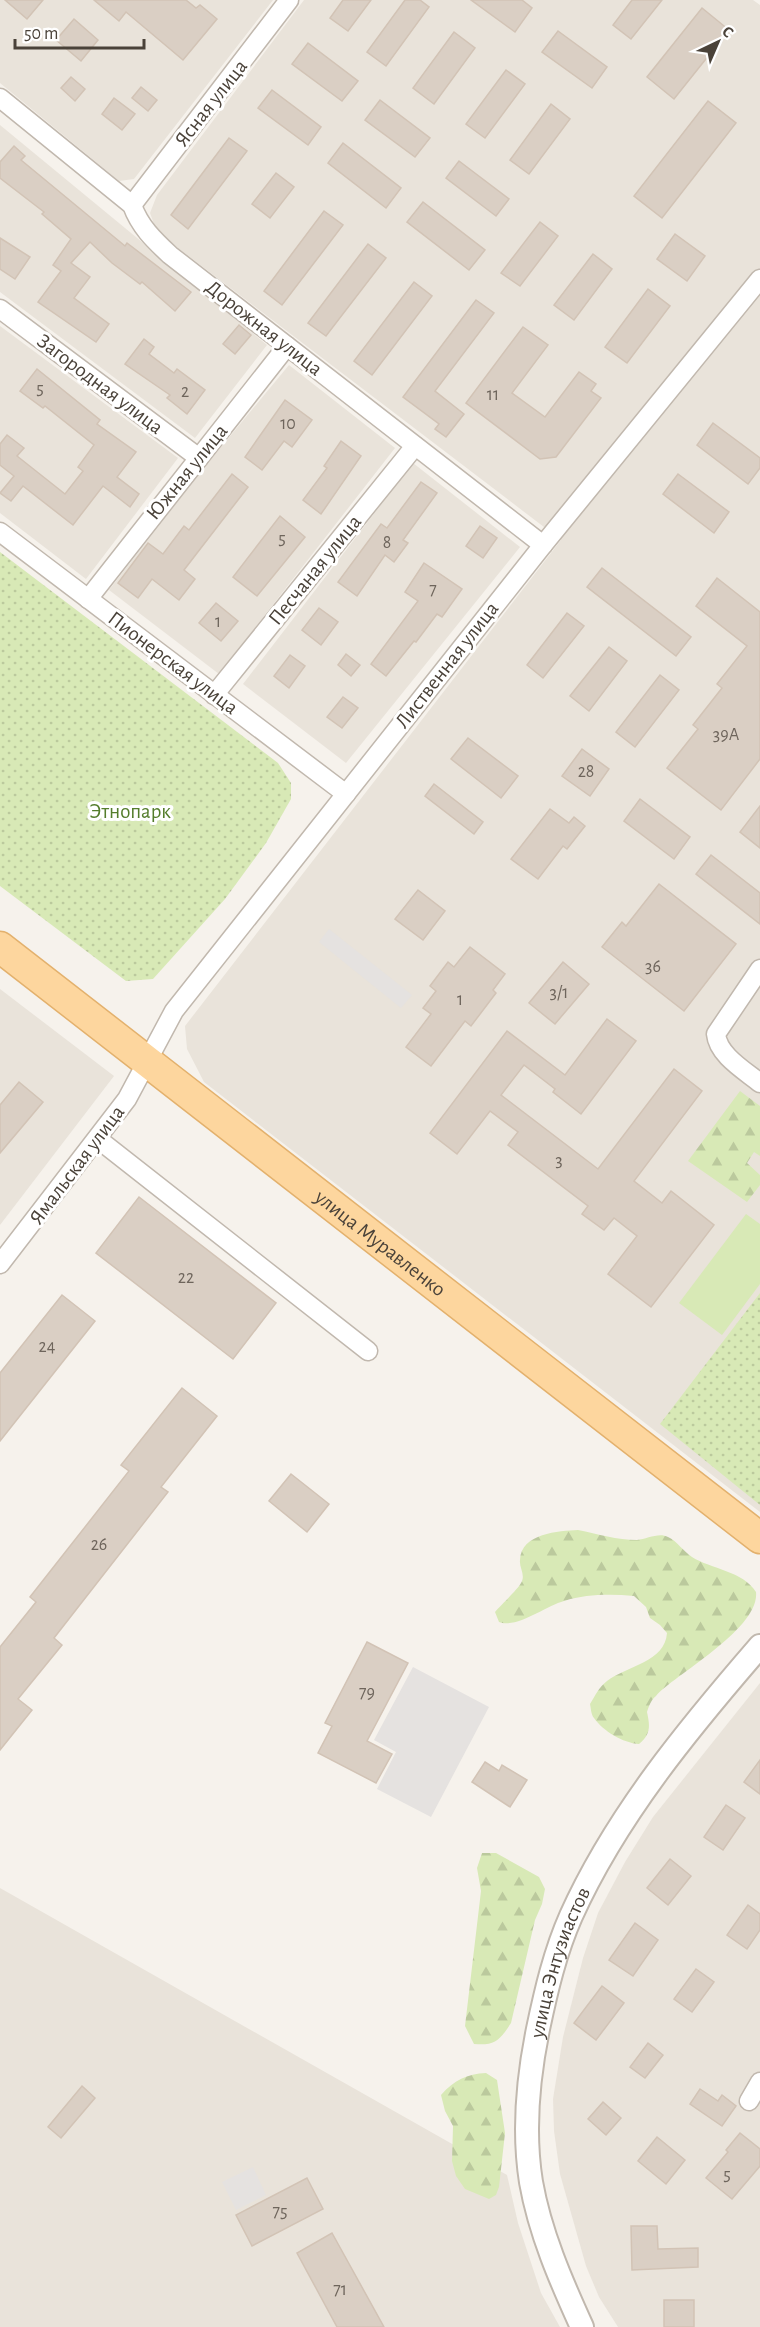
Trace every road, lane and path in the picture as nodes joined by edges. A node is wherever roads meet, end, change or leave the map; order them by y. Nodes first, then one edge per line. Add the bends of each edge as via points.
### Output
1 (289, 0) edge
2 (0, 98) edge
3 (132, 205) junction
4 (760, 279) edge
5 (0, 309) edge
6 (287, 346) junction
7 (414, 446) junction
8 (199, 458) junction
9 (0, 532) edge
10 (543, 545) junction
11 (88, 599) junction
12 (214, 695) junction
13 (346, 794) junction
14 (0, 947) edge
15 (760, 969) edge
16 (148, 1061) junction
17 (760, 1083) edge
18 (98, 1138) junction
19 (0, 1264) edge
20 (368, 1351) dead end
21 (760, 1538) edge
22 (760, 1646) edge
23 (760, 2082) edge
24 (748, 2101) dead end
25 (582, 2327) edge

1 - 3 street, Ясная улица
2 - 3 street, Дорожная улица
3 - 6 street, Дорожная улица via 148,234 170,255
4 - 10 street, Лиственная улица
5 - 8 street, Загородная улица
6 - 7 street, Дорожная улица
6 - 8 street, Южная улица
7 - 10 street, Дорожная улица
7 - 12 street, Песчаная улица
8 - 11 street, Южная улица
9 - 11 street, Пионерская улица
10 - 13 street, Лиственная улица
11 - 12 street, Пионерская улица
12 - 13 street, Пионерская улица
13 - 16 street, Лиственная улица via 174,1011
14 - 16 main road, улица Муравленко
15 - 17 street via 716,1034 722,1050
16 - 18 street, Ямальская улица via 127,1099
16 - 21 main road, улица Муравленко
18 - 19 street, Ямальская улица
18 - 20 street
22 - 25 street, улица Энтузиастов via 701,1716 617,1832 571,1917 548,1985 529,2083 528,2152 537,2211
23 - 24 street

